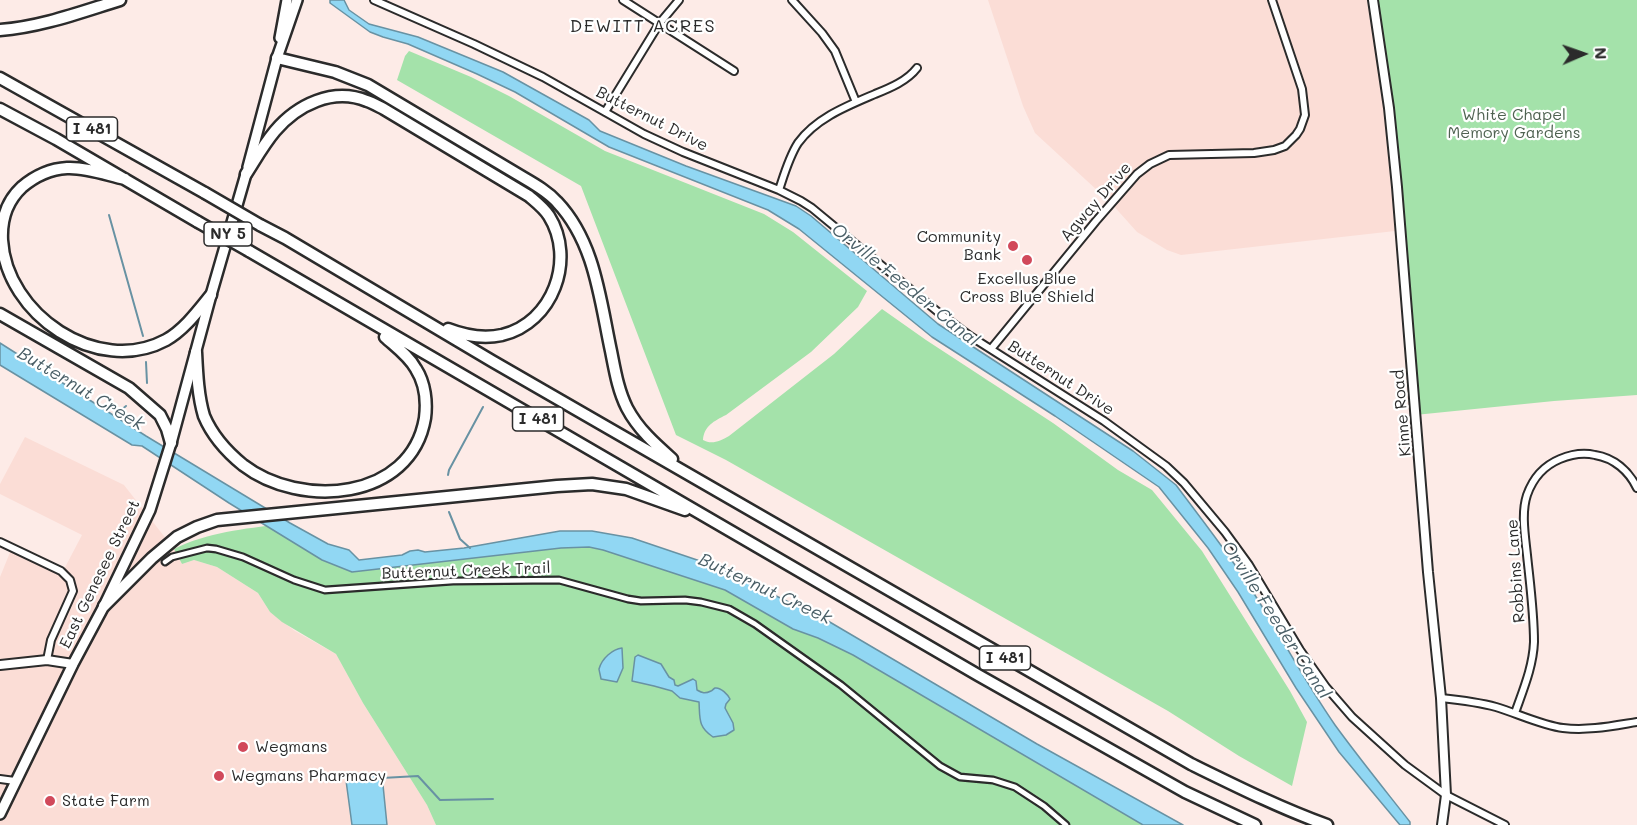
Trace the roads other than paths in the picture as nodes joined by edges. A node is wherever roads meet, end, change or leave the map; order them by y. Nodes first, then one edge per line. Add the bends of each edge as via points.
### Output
1 (120, 0) edge
2 (287, 0) edge
3 (297, 0) edge
4 (374, 0) edge
5 (623, 0) edge
6 (678, 0) edge
7 (792, 0) edge
8 (1272, 0) edge
9 (1373, 0) edge
10 (659, 24) junction
11 (0, 30) edge
12 (277, 58) junction
13 (917, 68) dead end
14 (734, 71) dead end
15 (0, 78) edge
16 (856, 102) junction
17 (0, 109) edge
18 (605, 112) junction
19 (246, 174) junction
20 (125, 179) junction
21 (779, 190) junction
22 (211, 295) junction
23 (411, 313) junction
24 (0, 314) edge
25 (367, 321) junction
26 (991, 349) junction
27 (196, 352) junction
28 (171, 443) junction
29 (691, 475) junction
30 (1637, 488) edge
31 (709, 519) junction
32 (0, 542) edge
33 (165, 562) dead end
34 (105, 606) junction
35 (47, 660) junction
36 (0, 664) edge
37 (73, 664) junction
38 (1441, 698) junction
39 (1515, 713) junction
40 (1637, 722) edge
41 (0, 779) edge
42 (15, 782) junction
43 (1446, 795) junction
44 (0, 814) edge
45 (1066, 825) edge
46 (1255, 825) edge
47 (1327, 825) edge
48 (1442, 825) edge
49 (1505, 825) edge

1 - 11 highway via 53,20
2 - 12 main road, East Genesee Street / NY 5
3 - 12 main road, East Genesee Street / NY 5
4 - 18 street, Butternut Drive via 533,72
5 - 10 street
6 - 10 street
7 - 16 street via 835,51
8 - 26 street, Agway Drive via 1302,89 1305,115 1296,135 1274,150 1169,155 1150,164 1096,221
9 - 38 street, Kinne Road via 1397,187
10 - 14 street
10 - 18 street
12 - 19 main road, East Genesee Street / NY 5
12 - 29 highway via 335,72 368,85 556,201 579,231 588,251 626,407 640,429
13 - 16 street via 908,78
15 - 23 highway, I 481, bridge
16 - 21 street via 809,131 794,150
17 - 20 highway, I 481
18 - 21 street, Butternut Drive via 683,152
19 - 22 main road, East Genesee Street / NY 5
19 - 23 highway via 274,131 290,116 318,100 355,97 384,109 519,189 548,215 559,243 560,270 547,303 529,322 504,334 472,337
20 - 22 highway via 82,168 52,170 38,175 16,193 6,210 3,246 6,265 28,306 68,337 93,346 128,351 168,339
20 - 25 highway, I 481, bridge
21 - 26 street, Butternut Drive via 812,208 938,312
22 - 27 main road, East Genesee Street / NY 5
23 - 29 highway, I 481
24 - 28 highway via 129,388 160,415
25 - 27 highway via 417,370 426,410 416,446 406,459 383,477 349,489 328,492 284,486 259,476 237,460 221,444 204,414
25 - 31 highway, I 481
26 - 43 street, Butternut Drive via 1104,421 1184,483 1249,565 1326,687 1381,744
27 - 28 main road, East Genesee Street / NY 5
28 - 34 main road, East Genesee Street / NY 5 via 150,510
29 - 47 highway, I 481 via 1191,764
30 - 39 street, Robbins Lane via 1624,469 1611,460 1582,453 1554,461 1533,482 1525,506 1525,535 1534,643 1532,663
31 - 34 highway via 641,493 592,484 226,519 177,537
31 - 46 highway, I 481 via 1185,792
32 - 35 street via 61,571 72,584
33 - 45 street, Butternut Creek Trail via 207,548 243,557 325,590 453,581 559,580 628,599 685,600 729,609 841,685 940,766 960,777 1016,787
34 - 37 main road, East Genesee Street / NY 5
35 - 36 street
35 - 37 street
37 - 42 main road, East Genesee Street / NY 5
38 - 39 street
38 - 43 street, Kinne Road
39 - 40 street via 1577,730
41 - 42 street
42 - 44 main road, East Genesee Street / NY 5
43 - 48 street, Kinne Road
43 - 49 street, Butternut Drive

